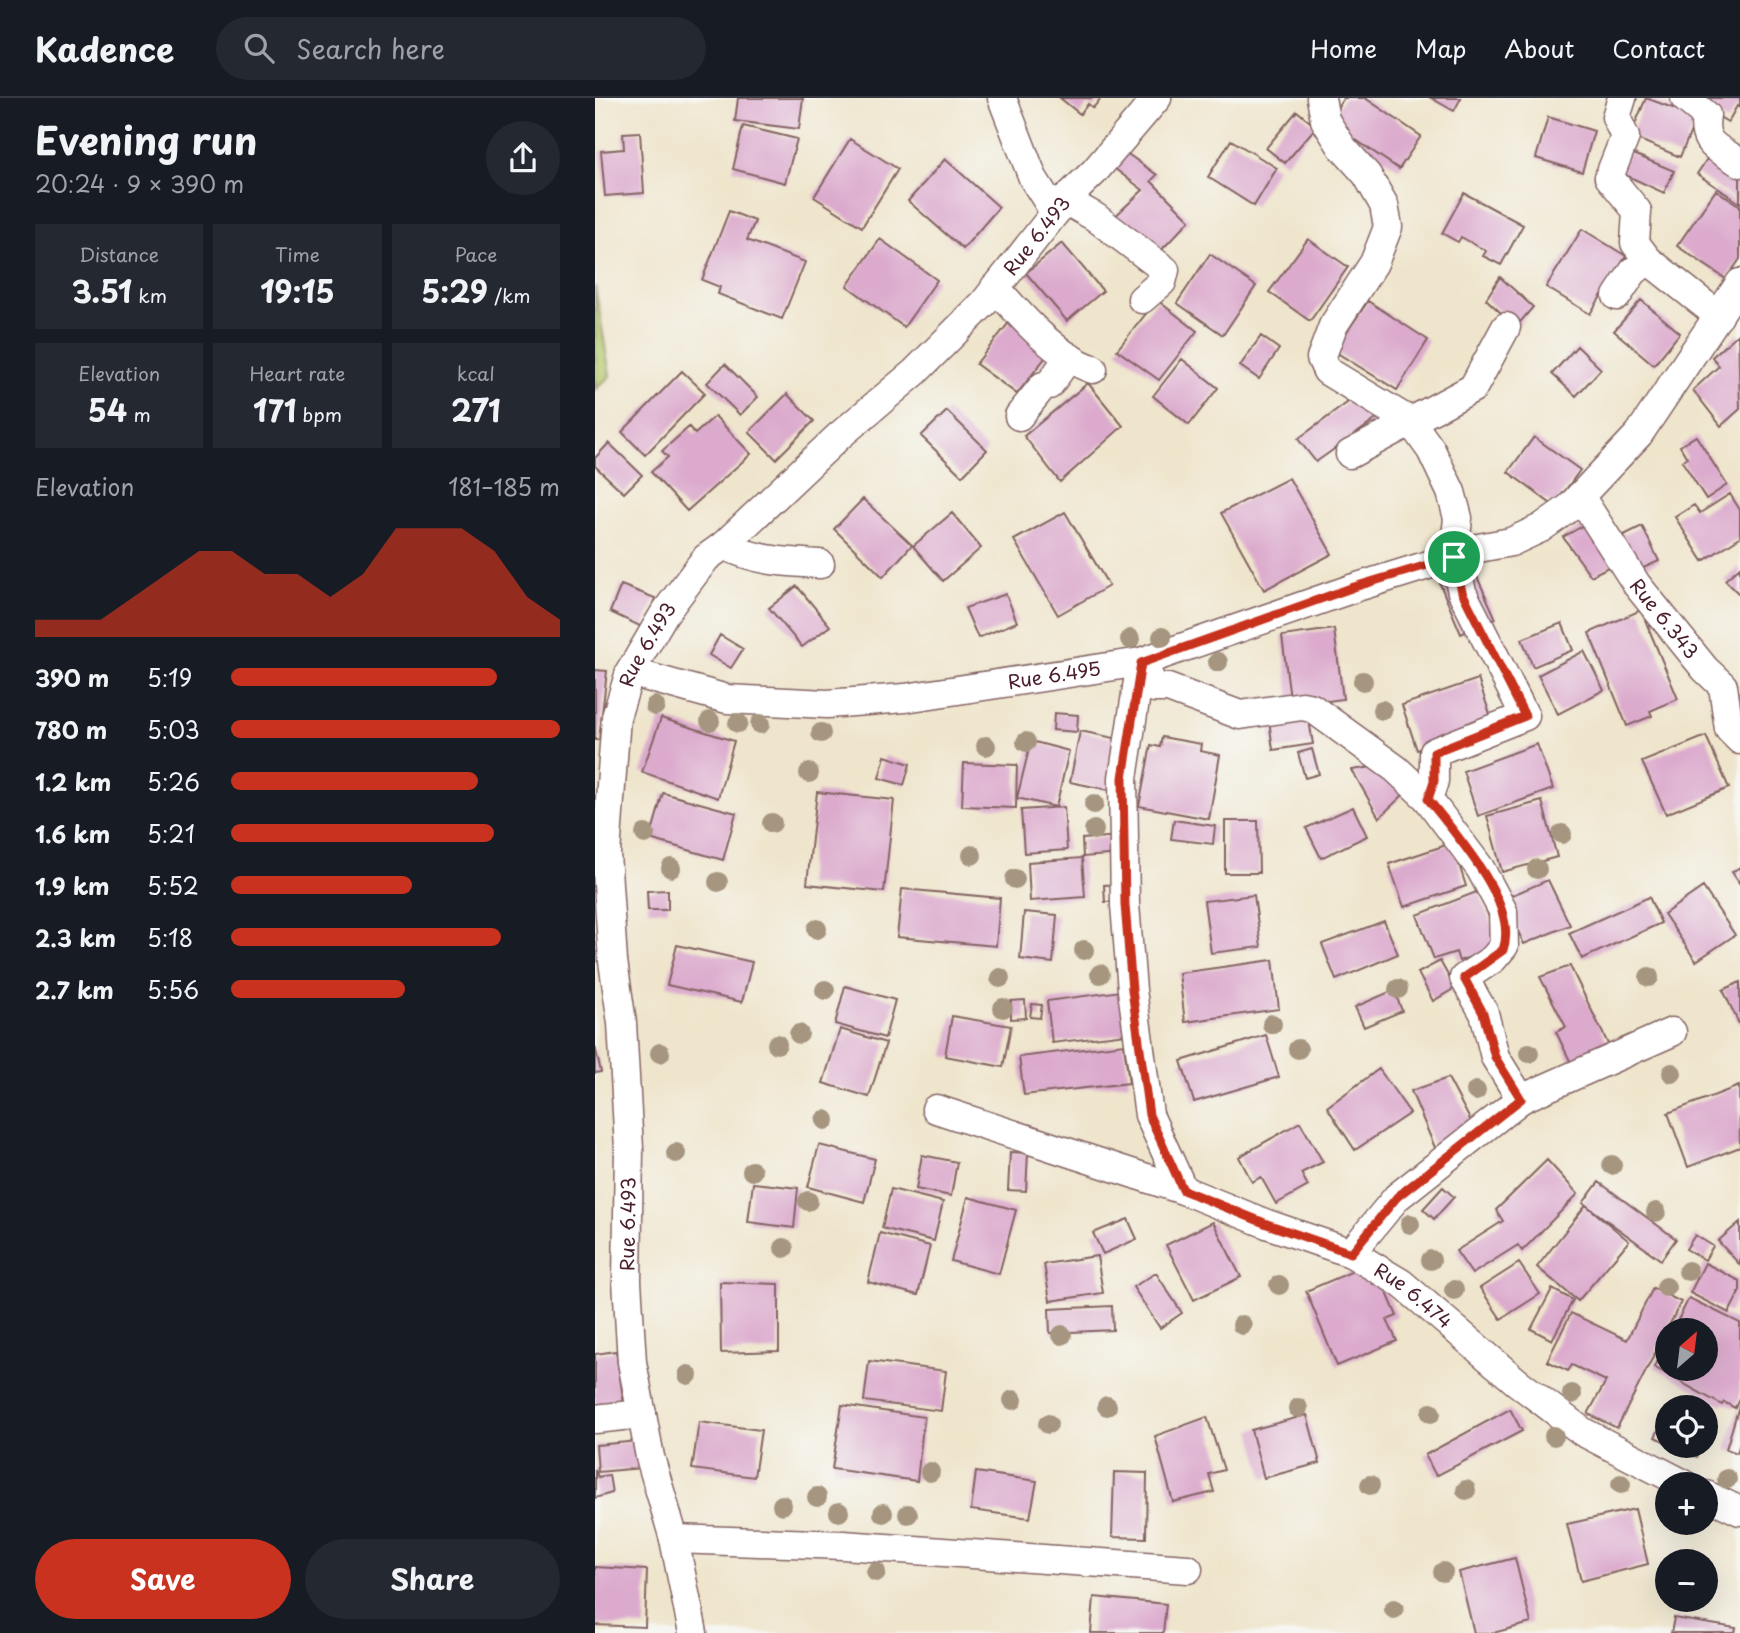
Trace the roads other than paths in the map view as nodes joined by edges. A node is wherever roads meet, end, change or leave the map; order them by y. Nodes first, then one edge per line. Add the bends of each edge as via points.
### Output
1 (1002, 98) edge
2 (1157, 98) edge
3 (1321, 98) edge
4 (1622, 98) edge
5 (1685, 98) edge
6 (1740, 163) edge
7 (1060, 206) junction
8 (1648, 260) junction
9 (1740, 284) edge
10 (995, 287) junction
11 (1617, 296) dead end
12 (1142, 299) dead end
13 (1719, 316) junction
14 (1506, 327) dead end
15 (1019, 416) dead end
16 (1411, 422) junction
17 (1350, 454) dead end
18 (1580, 496) junction
19 (724, 545) junction
20 (1454, 557) junction
21 (820, 564) dead end
22 (1141, 663) junction
23 (630, 673) junction
24 (1732, 682) edge
25 (1740, 740) edge
26 (602, 776) edge
27 (1428, 799) junction
28 (604, 962) edge
29 (1672, 1032) dead end
30 (1521, 1099) junction
31 (936, 1109) dead end
32 (1183, 1190) junction
33 (1351, 1253) junction
34 (642, 1414) junction
35 (595, 1419) edge
36 (1660, 1472) edge
37 (1718, 1501) edge
38 (1740, 1511) edge
39 (674, 1539) junction
40 (1188, 1569) dead end
41 (693, 1633) edge

1 - 7 street via 1033,178
2 - 7 street, Rue 6.493
3 - 16 street via 1325,120 1384,205 1388,227 1374,263 1333,326 1321,358 1327,371
4 - 8 street via 1616,117 1625,137 1609,177 1637,211 1636,243
5 - 6 street via 1706,115 1706,140
7 - 10 street, Rue 6.493
7 - 12 street via 1095,217 1165,270 1162,282
8 - 11 street via 1633,272
8 - 13 street
9 - 13 street, Rue 6.495
10 - 15 street via 1020,316 1081,363 1043,386
10 - 19 street, Rue 6.493 via 915,372 839,436
13 - 18 street, Rue 6.495 via 1639,434
14 - 16 street via 1473,387
16 - 17 street
16 - 20 street via 1451,492 1458,518
18 - 20 street, Rue 6.495 via 1541,528 1511,542
18 - 24 street, Rue 6.343 via 1637,585 1705,670
19 - 21 street via 747,557
19 - 23 street, Rue 6.493 via 706,558 664,614
20 - 22 street, Rue 6.495 via 1354,587
20 - 27 street via 1462,592 1525,716 1434,752 1434,781
22 - 23 street, Rue 6.495 via 905,698 827,704 727,698
22 - 27 street via 1155,688 1168,688 1233,713 1312,708 1396,769
22 - 32 street via 1123,778 1125,905 1149,1115
23 - 26 street, Rue 6.493
24 - 25 street, Rue 6.343 via 1729,729
26 - 28 street, Rue 6.493
27 - 30 street via 1479,868 1503,911 1503,950 1464,978 1483,1013 1495,1057
28 - 34 street, Rue 6.493 via 622,1023 629,1149 627,1281 632,1362
29 - 30 street, Rue 6.474
30 - 33 street, Rue 6.474 via 1397,1197
31 - 32 street
32 - 33 street
33 - 36 street, Rue 6.474 via 1401,1283 1583,1432
34 - 35 street
34 - 39 street, Rue 6.493
37 - 38 street
39 - 40 street via 843,1545
39 - 41 street, Rue 6.493

